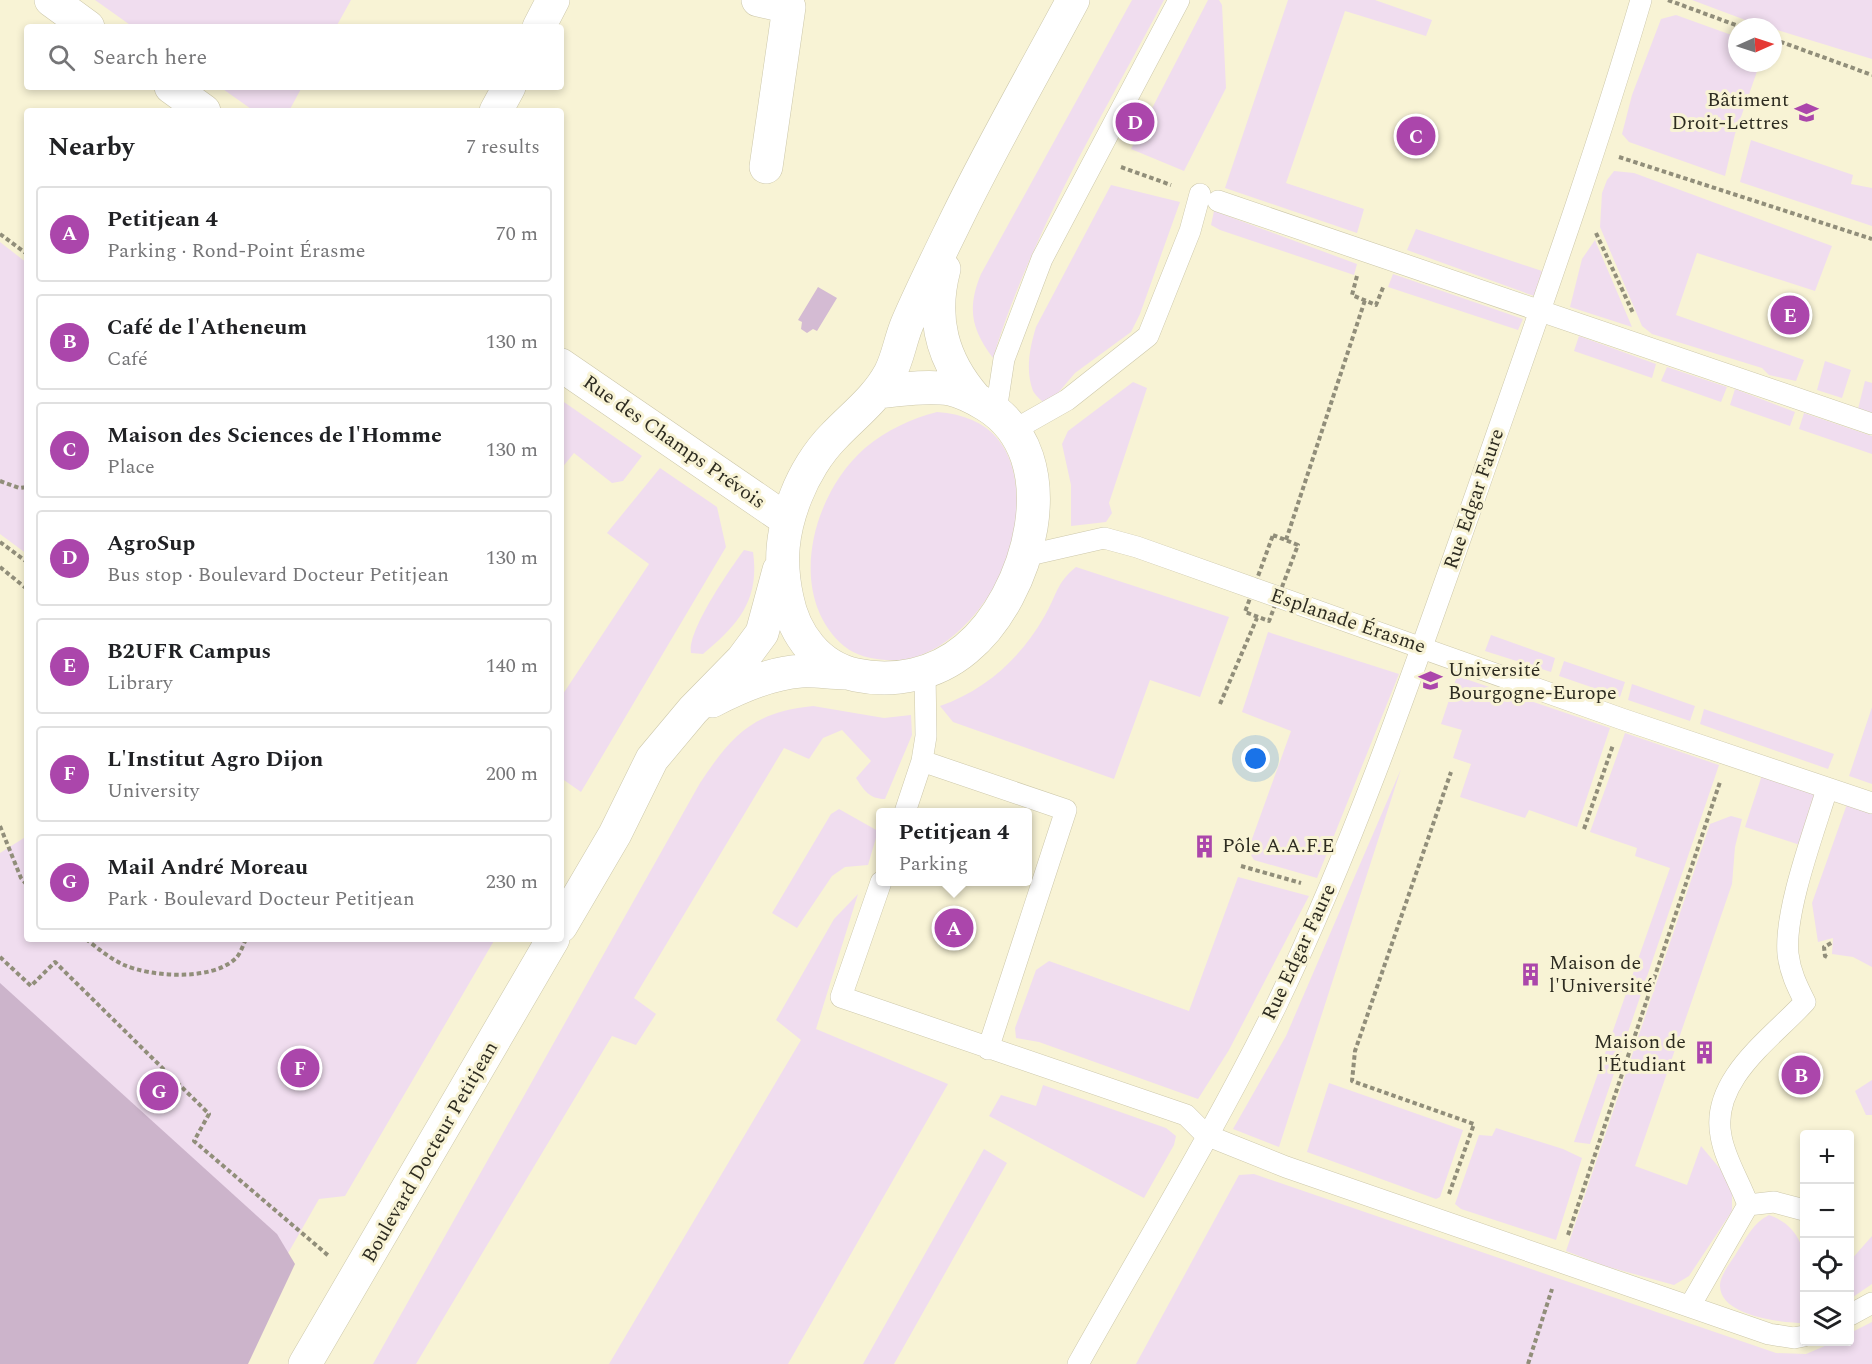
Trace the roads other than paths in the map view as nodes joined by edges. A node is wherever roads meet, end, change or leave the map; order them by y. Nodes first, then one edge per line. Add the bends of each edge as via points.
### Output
1 (51, 0) edge
2 (553, 0) edge
3 (758, 0) edge
4 (1073, 0) edge
5 (1179, 0) edge
6 (1641, 0) edge
7 (84, 24) edge
8 (541, 24) edge
9 (175, 90) edge
10 (506, 90) edge
11 (200, 108) edge
12 (498, 108) edge
13 (766, 167) dead end
14 (958, 216) junction
15 (1540, 313) junction
16 (564, 367) edge
17 (879, 392) junction
18 (995, 413) junction
19 (1872, 424) edge
20 (787, 520) junction
21 (1025, 556) junction
22 (781, 562) junction
23 (1421, 647) junction
24 (925, 672) junction
25 (846, 673) junction
26 (693, 710) junction
27 (922, 761) junction
28 (1827, 789) junction
29 (1872, 803) edge
30 (907, 808) edge
31 (880, 886) edge
32 (564, 921) edge
33 (552, 942) edge
34 (988, 1049) junction
35 (1206, 1135) junction
36 (1748, 1205) junction
37 (1800, 1209) edge
38 (1872, 1303) edge
39 (1690, 1306) junction
40 (1854, 1313) edge
41 (1800, 1337) edge
42 (305, 1364) edge
43 (1078, 1364) edge

1 - 7 main road
2 - 8 main road
3 - 13 main road via 789,7
4 - 14 main road
5 - 18 lane via 1042,259 1004,359
6 - 15 lane, Rue Edgar Faure via 1596,150
9 - 11 main road
10 - 12 main road
14 - 17 main road
14 - 18 main road via 940,286 941,339 958,379
15 - 18 lane via 1209,198 1190,231 1148,336 1067,400
15 - 19 lane
15 - 23 lane, Rue Edgar Faure
16 - 20 main road, Rue des Champs Prévois
17 - 18 main road via 950,389
17 - 20 main road via 822,450 797,492
18 - 21 main road via 1027,458 1034,490
20 - 22 main road
21 - 23 lane, Esplanade Érasme via 1104,538
21 - 24 main road via 1002,608 986,629 965,650
22 - 25 main road via 787,601 807,646 823,661
22 - 26 main road via 762,633 742,660
23 - 28 lane, Esplanade Érasme
23 - 35 lane, Rue Edgar Faure via 1396,724 1328,890 1275,1007
24 - 25 main road via 898,679
24 - 27 lane via 926,736
25 - 26 main road via 802,671 777,676 738,687
26 - 32 main road via 652,759 615,834
27 - 30 lane
27 - 34 lane via 1066,810
28 - 29 lane, Esplanade Érasme
28 - 36 lane via 1799,883 1789,933 1792,976 1805,1002 1738,1073 1723,1096 1718,1118 1728,1158
31 - 34 lane via 842,997
33 - 42 main road, Boulevard Docteur Petitjean
34 - 35 lane via 1186,1115
35 - 39 lane via 1286,1167
35 - 43 lane, Rue Edgar Faure
36 - 37 lane via 1774,1202
36 - 39 lane
38 - 40 lane
39 - 41 lane via 1769,1334

